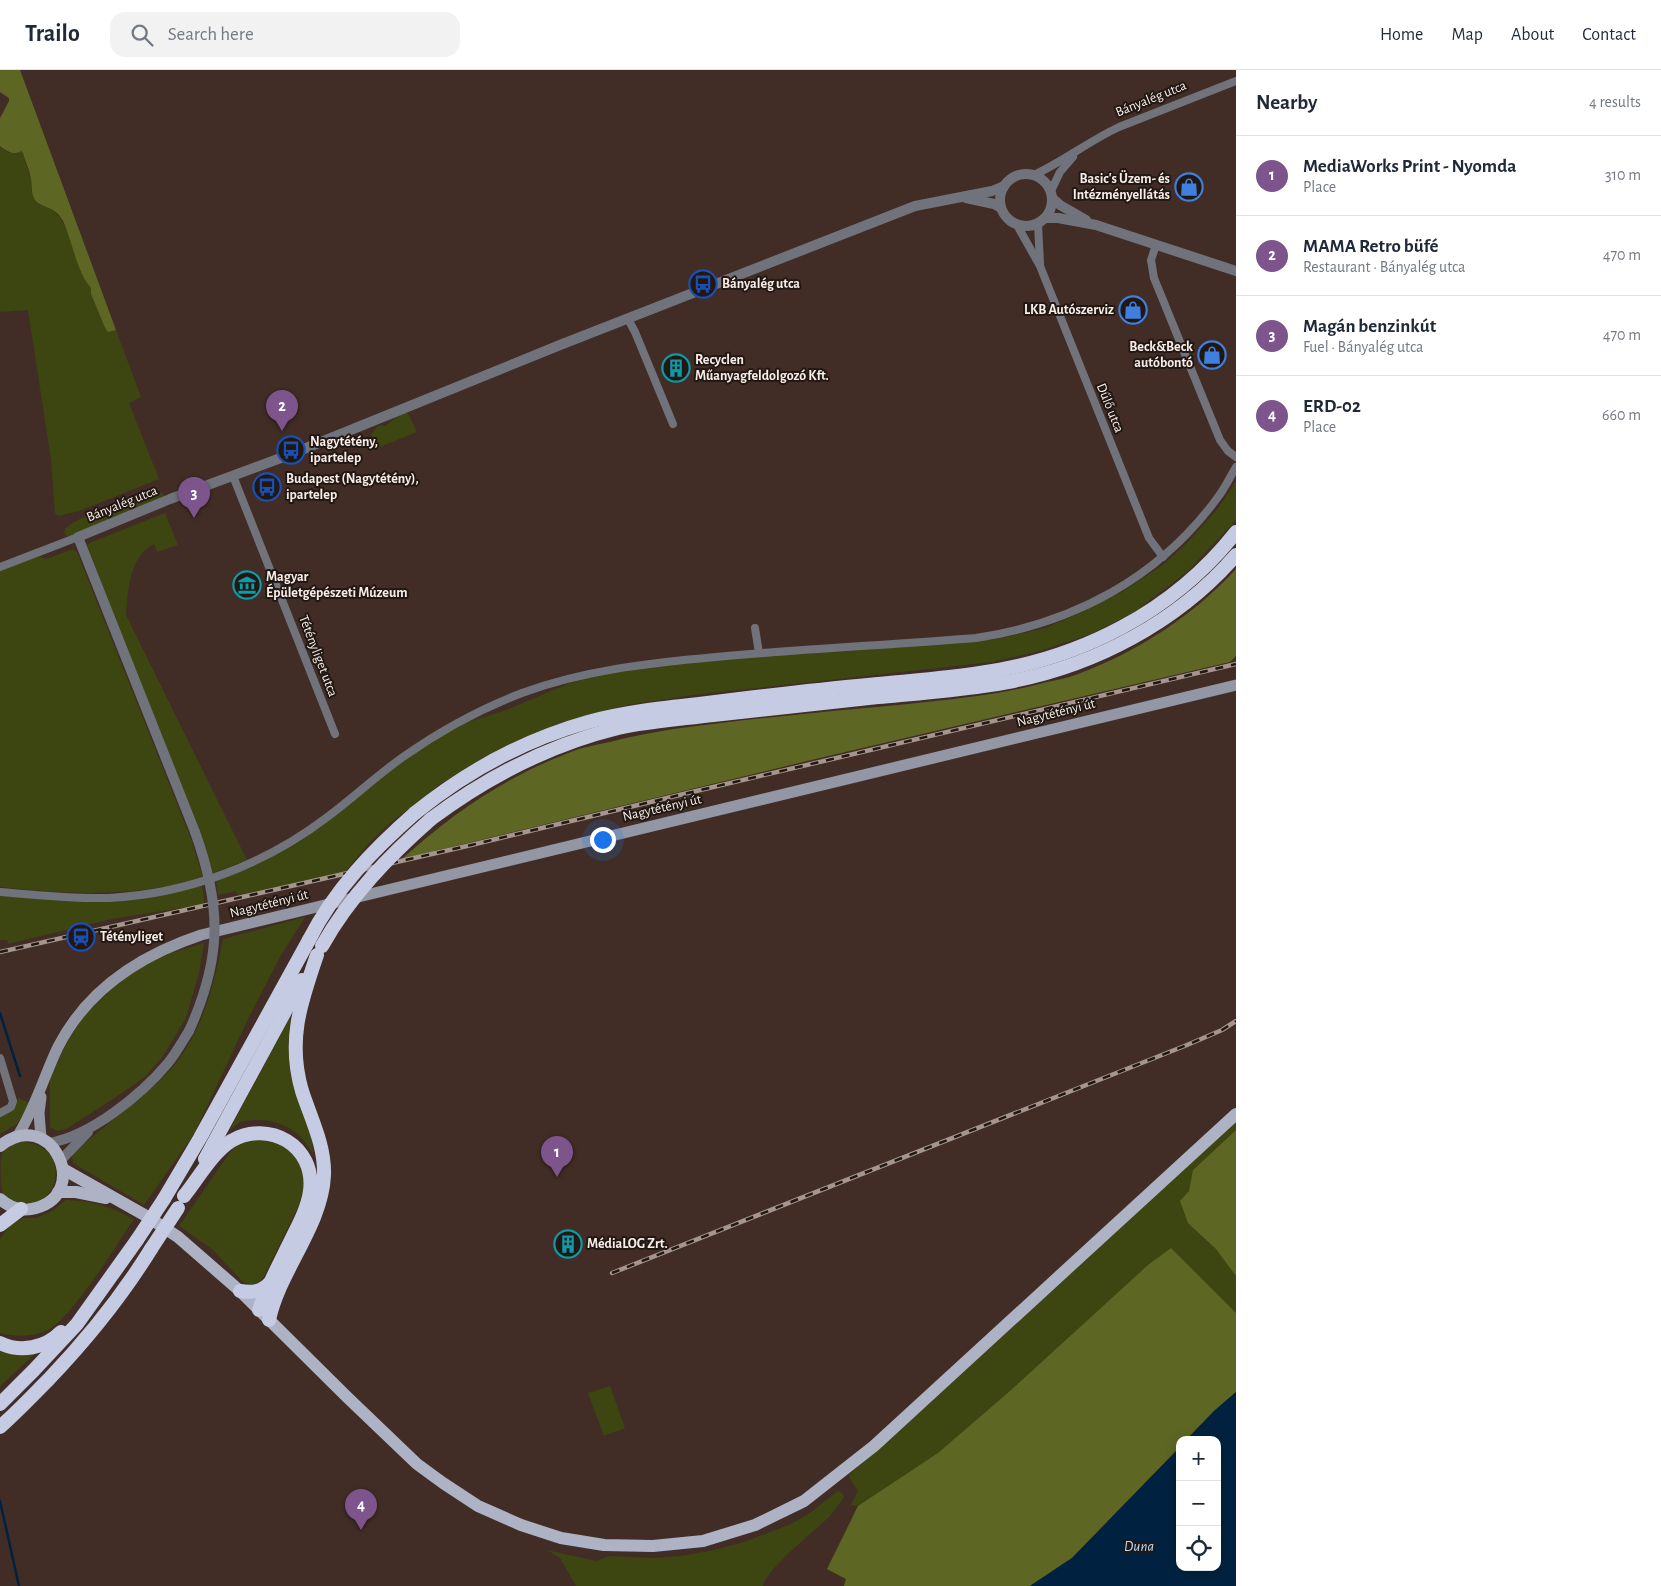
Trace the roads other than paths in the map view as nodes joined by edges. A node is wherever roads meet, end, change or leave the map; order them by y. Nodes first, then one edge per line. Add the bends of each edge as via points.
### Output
1 (1236, 81) edge
2 (1079, 149) junction
3 (1034, 175) junction
4 (1004, 186) junction
5 (1051, 194) junction
6 (954, 198) junction
7 (1001, 208) junction
8 (1042, 221) junction
9 (1017, 225) junction
10 (1096, 225) junction
11 (1156, 245) junction
12 (1040, 266) junction
13 (1236, 271) edge
14 (628, 318) junction
15 (672, 424) dead end
16 (1236, 457) edge
17 (1236, 467) edge
18 (233, 476) junction
19 (1236, 532) edge
20 (78, 537) junction
21 (1236, 555) edge
22 (1163, 557) junction
23 (0, 567) edge
24 (755, 628) dead end
25 (759, 653) junction
26 (1236, 685) edge
27 (335, 734) dead end
28 (0, 892) edge
29 (319, 950) junction
30 (0, 1058) edge
31 (42, 1085) junction
32 (0, 1112) edge
33 (1236, 1114) edge
34 (98, 1123) junction
35 (17, 1136) junction
36 (45, 1141) junction
37 (0, 1146) edge
38 (62, 1164) junction
39 (58, 1192) junction
40 (0, 1199) edge
41 (118, 1200) junction
42 (181, 1202) junction
43 (20, 1210) junction
44 (0, 1224) edge
45 (270, 1282) junction
46 (102, 1290) junction
47 (240, 1291) junction
48 (264, 1315) junction
49 (0, 1343) edge
50 (0, 1404) edge
51 (0, 1427) edge

1 - 2 street, Bányalég utca via 1119,127
2 - 3 street, Bányalég utca
2 - 5 street, Bányalég utca via 1060,172
3 - 4 street, Bányalég utca via 1021,175
3 - 5 street via 1047,184
4 - 6 street, Bányalég utca
4 - 7 street
5 - 8 street, Bányalég utca via 1052,205
5 - 10 street via 1060,205
6 - 7 street, Bányalég utca
6 - 14 street, Bányalég utca via 915,206
7 - 9 street, Bányalég utca via 1006,218
8 - 9 street via 1024,227
8 - 10 street via 1058,218
8 - 12 street, Dűlő utca
9 - 12 street, Dűlő utca
10 - 11 street
11 - 13 street
11 - 16 street via 1151,260 1154,278 1220,440
12 - 22 street, Dűlő utca via 1149,538
14 - 15 street
14 - 18 street, Bányalég utca
17 - 22 street via 1219,496 1191,531
18 - 20 street, Bányalég utca
18 - 27 street, Tétényliget utca
19 - 46 highway, bridge via 1203,568 1152,610 1073,650 1031,663 980,673 665,708 597,720 541,737 463,777 415,813 378,847 325,910 200,1138 164,1199
20 - 23 street, Bányalég utca
20 - 34 street, bridge via 195,832 210,876 216,929 206,989 189,1031 168,1063 150,1082
21 - 29 highway, bridge via 1181,606 1140,634 1056,671 952,690 618,728 557,747 473,789 406,840 341,915
22 - 25 street via 1136,578 1078,610 1001,634
24 - 25 street
25 - 28 street via 599,671 515,696 427,740 304,834 256,860 206,880 180,888 109,898
26 - 31 main road, Nagytétényi út via 174,944 118,976 86,1006 59,1045
29 - 42 highway
29 - 48 highway via 300,1008 296,1053 302,1089 321,1145 324,1182 317,1208 276,1297
30 - 32 street via 13,1104
31 - 35 main road, Nagytétényi út
31 - 36 main road, Nagytétényi út via 39,1113
33 - 48 main road via 851,1466 804,1501 755,1525 703,1541 653,1546 604,1545 561,1538 478,1506 417,1464
34 - 36 street via 74,1136
34 - 38 street
35 - 36 main road
35 - 37 main road
36 - 38 main road via 54,1148
38 - 39 main road
38 - 41 main road
39 - 41 main road
39 - 43 main road via 42,1206
40 - 43 main road
41 - 47 main road via 178,1237
42 - 45 highway via 217,1153 240,1137 271,1134 298,1149 308,1166 310,1192 303,1215
42 - 51 highway, bridge via 118,1299 93,1330
43 - 44 highway
45 - 47 highway via 257,1292
45 - 48 highway
46 - 49 highway via 49,1342 22,1348
46 - 50 highway via 58,1346
47 - 48 main road

